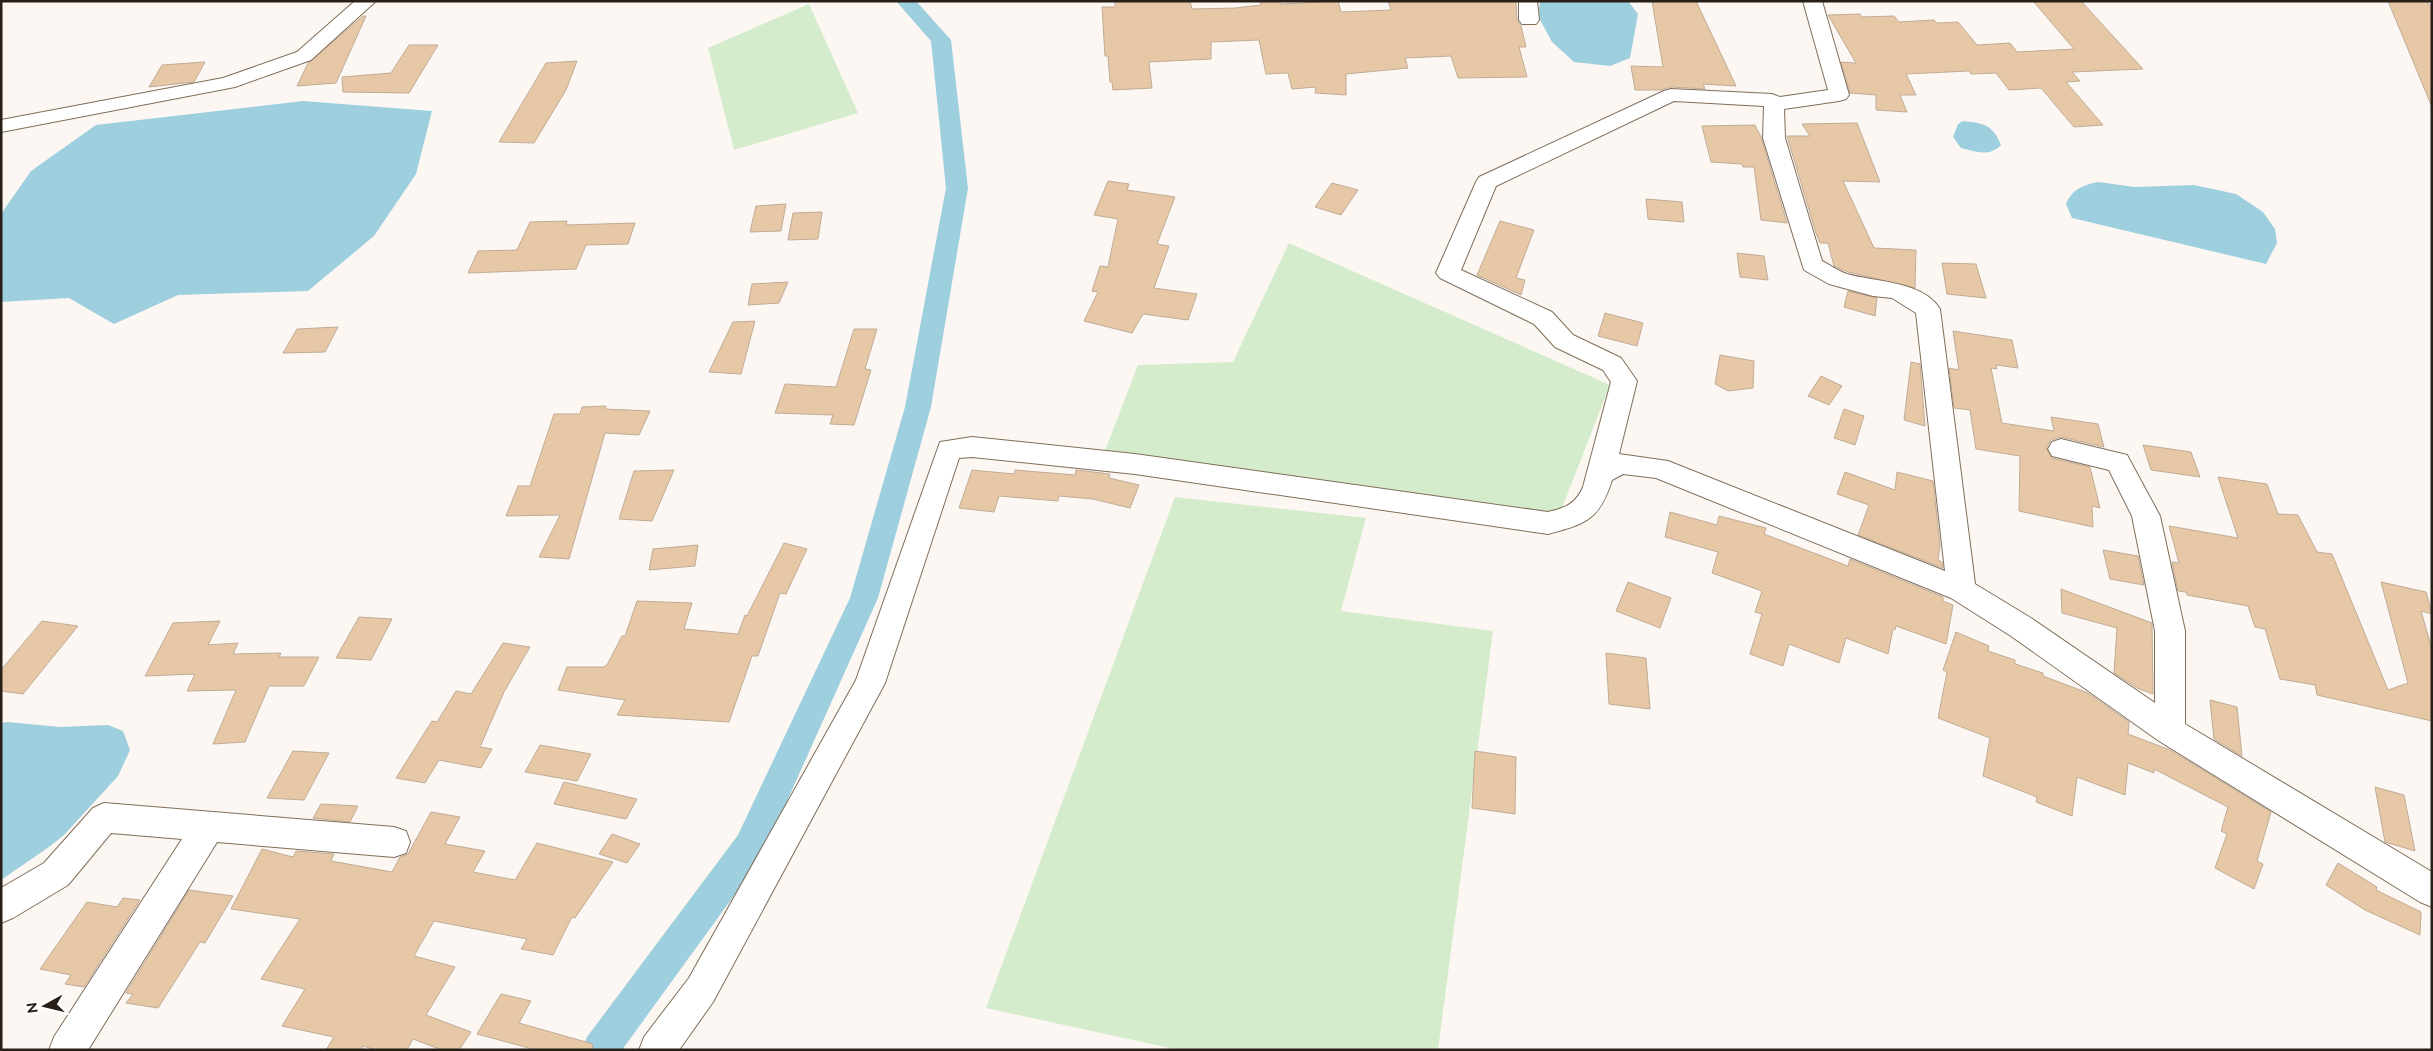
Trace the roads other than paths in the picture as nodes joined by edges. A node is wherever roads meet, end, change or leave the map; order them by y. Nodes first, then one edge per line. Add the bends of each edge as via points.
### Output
1 (367, 1) edge
2 (1812, 1) edge
3 (1772, 100) dead end
4 (1, 126) edge
5 (2061, 449) dead end
6 (1601, 474) junction
7 (1961, 590) junction
8 (2170, 730) junction
9 (208, 827) junction
10 (394, 842) dead end
11 (2432, 891) edge
12 (1, 907) edge
13 (67, 1050) edge
14 (657, 1050) edge

1 - 4 street via 304,56 228,83
2 - 7 street via 1839,94 1774,104 1774,138 1812,265 1837,279 1898,291 1928,309
3 - 6 street via 1671,95 1487,182 1448,273 1543,318 1564,341 1612,364 1624,381
5 - 8 street via 2118,462 2146,516 2170,631
6 - 7 street via 1619,464 1659,468
6 - 14 street via 1592,502 1576,517 1548,523 1135,464 972,447 948,449 870,683 701,990
7 - 8 street via 2021,627
8 - 11 street
9 - 10 street
9 - 12 street via 104,818 56,874
9 - 13 street

